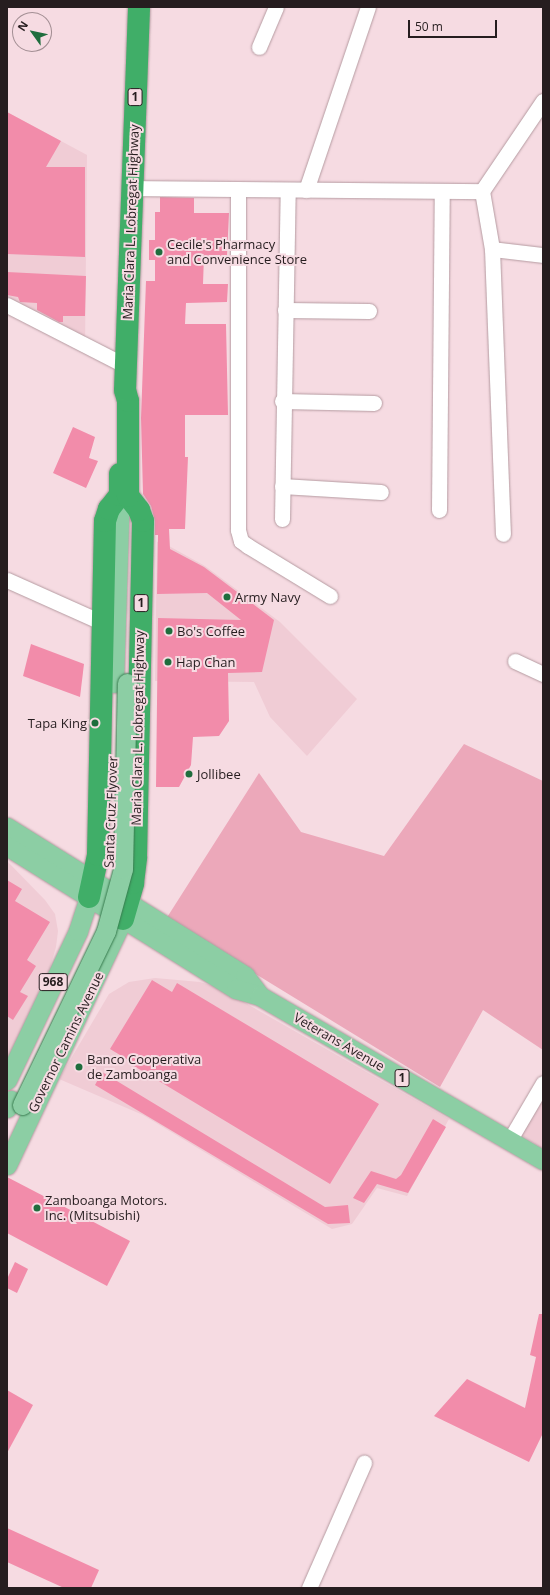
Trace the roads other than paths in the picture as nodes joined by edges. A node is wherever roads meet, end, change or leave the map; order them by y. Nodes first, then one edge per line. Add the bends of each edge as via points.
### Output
1 (139, 7) edge
2 (276, 7) edge
3 (368, 7) edge
4 (259, 47) dead end
5 (543, 100) edge
6 (131, 188) junction
7 (238, 189) junction
8 (288, 190) junction
9 (306, 190) junction
10 (482, 190) junction
11 (442, 191) junction
12 (492, 249) junction
13 (543, 255) edge
14 (7, 305) edge
15 (285, 310) junction
16 (369, 311) dead end
17 (126, 378) junction
18 (282, 401) junction
19 (374, 403) dead end
20 (282, 486) junction
21 (382, 492) dead end
22 (124, 496) junction
23 (438, 510) dead end
24 (282, 519) dead end
25 (503, 534) dead end
26 (7, 580) edge
27 (330, 596) dead end
28 (103, 623) junction
29 (516, 661) dead end
30 (543, 674) edge
31 (101, 714) junction
32 (138, 714) junction
33 (100, 775) junction
34 (137, 776) junction
35 (7, 827) edge
36 (99, 837) junction
37 (136, 838) junction
38 (7, 846) edge
39 (92, 889) junction
40 (126, 911) junction
41 (69, 950) junction
42 (103, 966) junction
43 (41, 1008) junction
44 (75, 1024) junction
45 (10, 1073) edge
46 (47, 1082) junction
47 (543, 1083) edge
48 (13, 1105) edge
49 (7, 1136) edge
50 (509, 1141) junction
51 (543, 1160) edge
52 (7, 1165) edge
53 (364, 1463) dead end
54 (309, 1588) edge

1 - 6 highway, Maria Clara L. Lobregat Highway / 1
2 - 4 street
3 - 9 street
5 - 10 street
6 - 7 street
6 - 17 highway, Maria Clara L. Lobregat Highway / 1
7 - 8 street
7 - 27 street via 238,530 241,541
8 - 9 street
8 - 15 street
9 - 11 street
10 - 11 street
10 - 12 street
11 - 23 street
12 - 13 street
12 - 25 street
14 - 17 street
15 - 16 street
15 - 18 street
17 - 22 highway, Maria Clara L. Lobregat Highway via 128,401
18 - 19 street
18 - 20 street
20 - 21 street
20 - 24 street
22 - 28 highway via 108,509 105,521
22 - 32 highway, Maria Clara L. Lobregat Highway / 1 via 139,510 143,521
22 - 48 main road, Santa Cruz Flyover, bridge via 120,683 123,869 106,931
26 - 28 street
28 - 31 highway
29 - 30 street
31 - 32 highway
31 - 33 highway
32 - 34 highway, Maria Clara L. Lobregat Highway / 1
33 - 34 highway
33 - 36 highway
34 - 37 highway, Maria Clara L. Lobregat Highway / 1
35 - 39 main road
36 - 37 highway
36 - 39 highway
37 - 40 highway, Maria Clara L. Lobregat Highway / 1 via 135,871
38 - 39 main road
39 - 40 main road, 1
39 - 41 main road, 968
40 - 42 main road, Governor Camins Avenue
40 - 50 main road, Veterans Avenue / 1 via 236,989 260,996
41 - 42 main road
41 - 43 main road, 968
42 - 44 main road, Governor Camins Avenue
43 - 44 main road
43 - 45 main road, 968
44 - 46 main road, Governor Camins Avenue
45 - 46 main road
46 - 52 main road, Governor Camins Avenue
47 - 50 street
48 - 49 main road, Santa Cruz Flyover
50 - 51 main road, Veterans Avenue / 1
53 - 54 street

